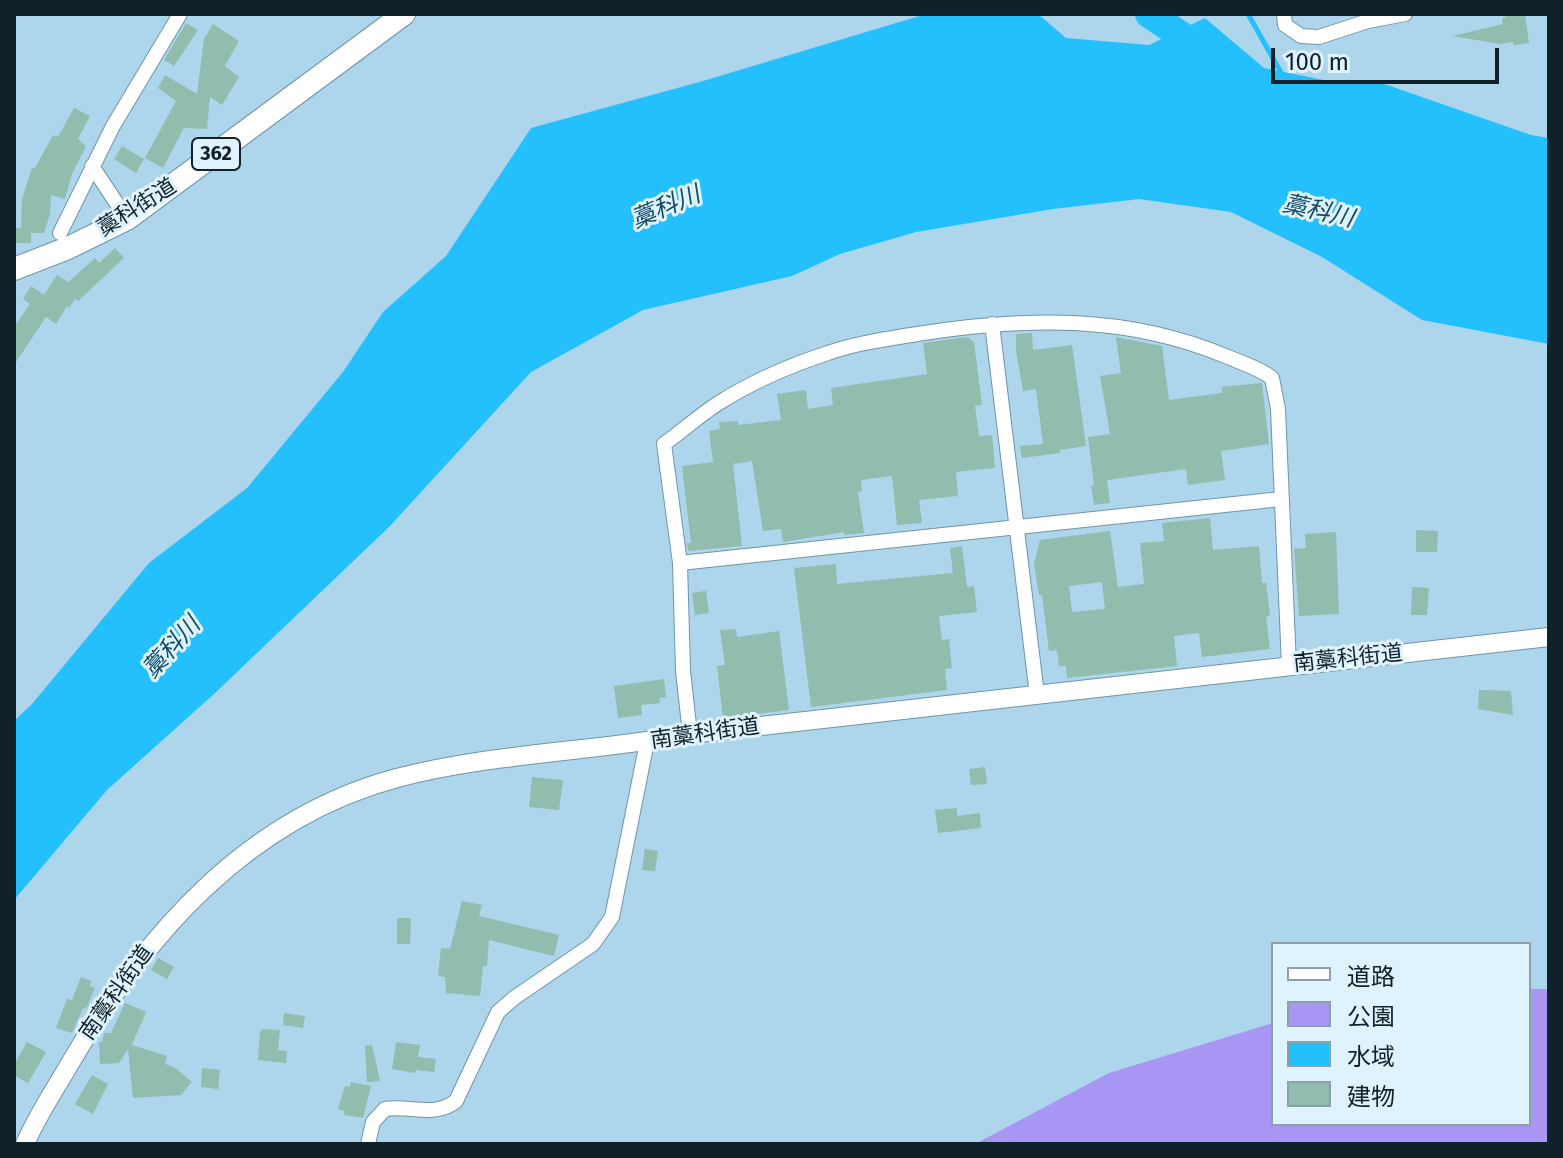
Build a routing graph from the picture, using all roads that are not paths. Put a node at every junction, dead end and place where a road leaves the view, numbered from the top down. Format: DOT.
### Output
graph roads {
  1 [pos="180,14"];
  2 [pos="404,14"];
  3 [pos="1284,14"];
  4 [pos="1405,14"];
  5 [pos="92,166"];
  6 [pos="127,219"];
  7 [pos="60,233"];
  8 [pos="14,269"];
  9 [pos="992,324"];
  10 [pos="1281,499"];
  11 [pos="1017,527"];
  12 [pos="680,563"];
  13 [pos="1549,637"];
  14 [pos="1289,666"];
  15 [pos="1037,695"];
  16 [pos="690,734"];
  17 [pos="647,742"];
  18 [pos="25,1144"];
  19 [pos="368,1144"];
  1 -- 5 [label="street"];
  2 -- 6 [label="highway, 藁科街道 / 362"];
  3 -- 4 [label="street"];
  5 -- 6 [label="street"];
  5 -- 7 [label="street"];
  6 -- 8 [label="highway, 藁科街道 / 362"];
  9 -- 10 [label="street"];
  9 -- 11 [label="street"];
  9 -- 12 [label="street"];
  10 -- 11 [label="street"];
  10 -- 14 [label="street"];
  11 -- 12 [label="street"];
  11 -- 15 [label="street"];
  12 -- 16 [label="street"];
  13 -- 14 [label="main road, 南藁科街道"];
  14 -- 15 [label="main road, 南藁科街道"];
  15 -- 16 [label="main road, 南藁科街道"];
  16 -- 17 [label="main road, 南藁科街道"];
  17 -- 18 [label="main road, 南藁科街道"];
  17 -- 19 [label="street"];
}
